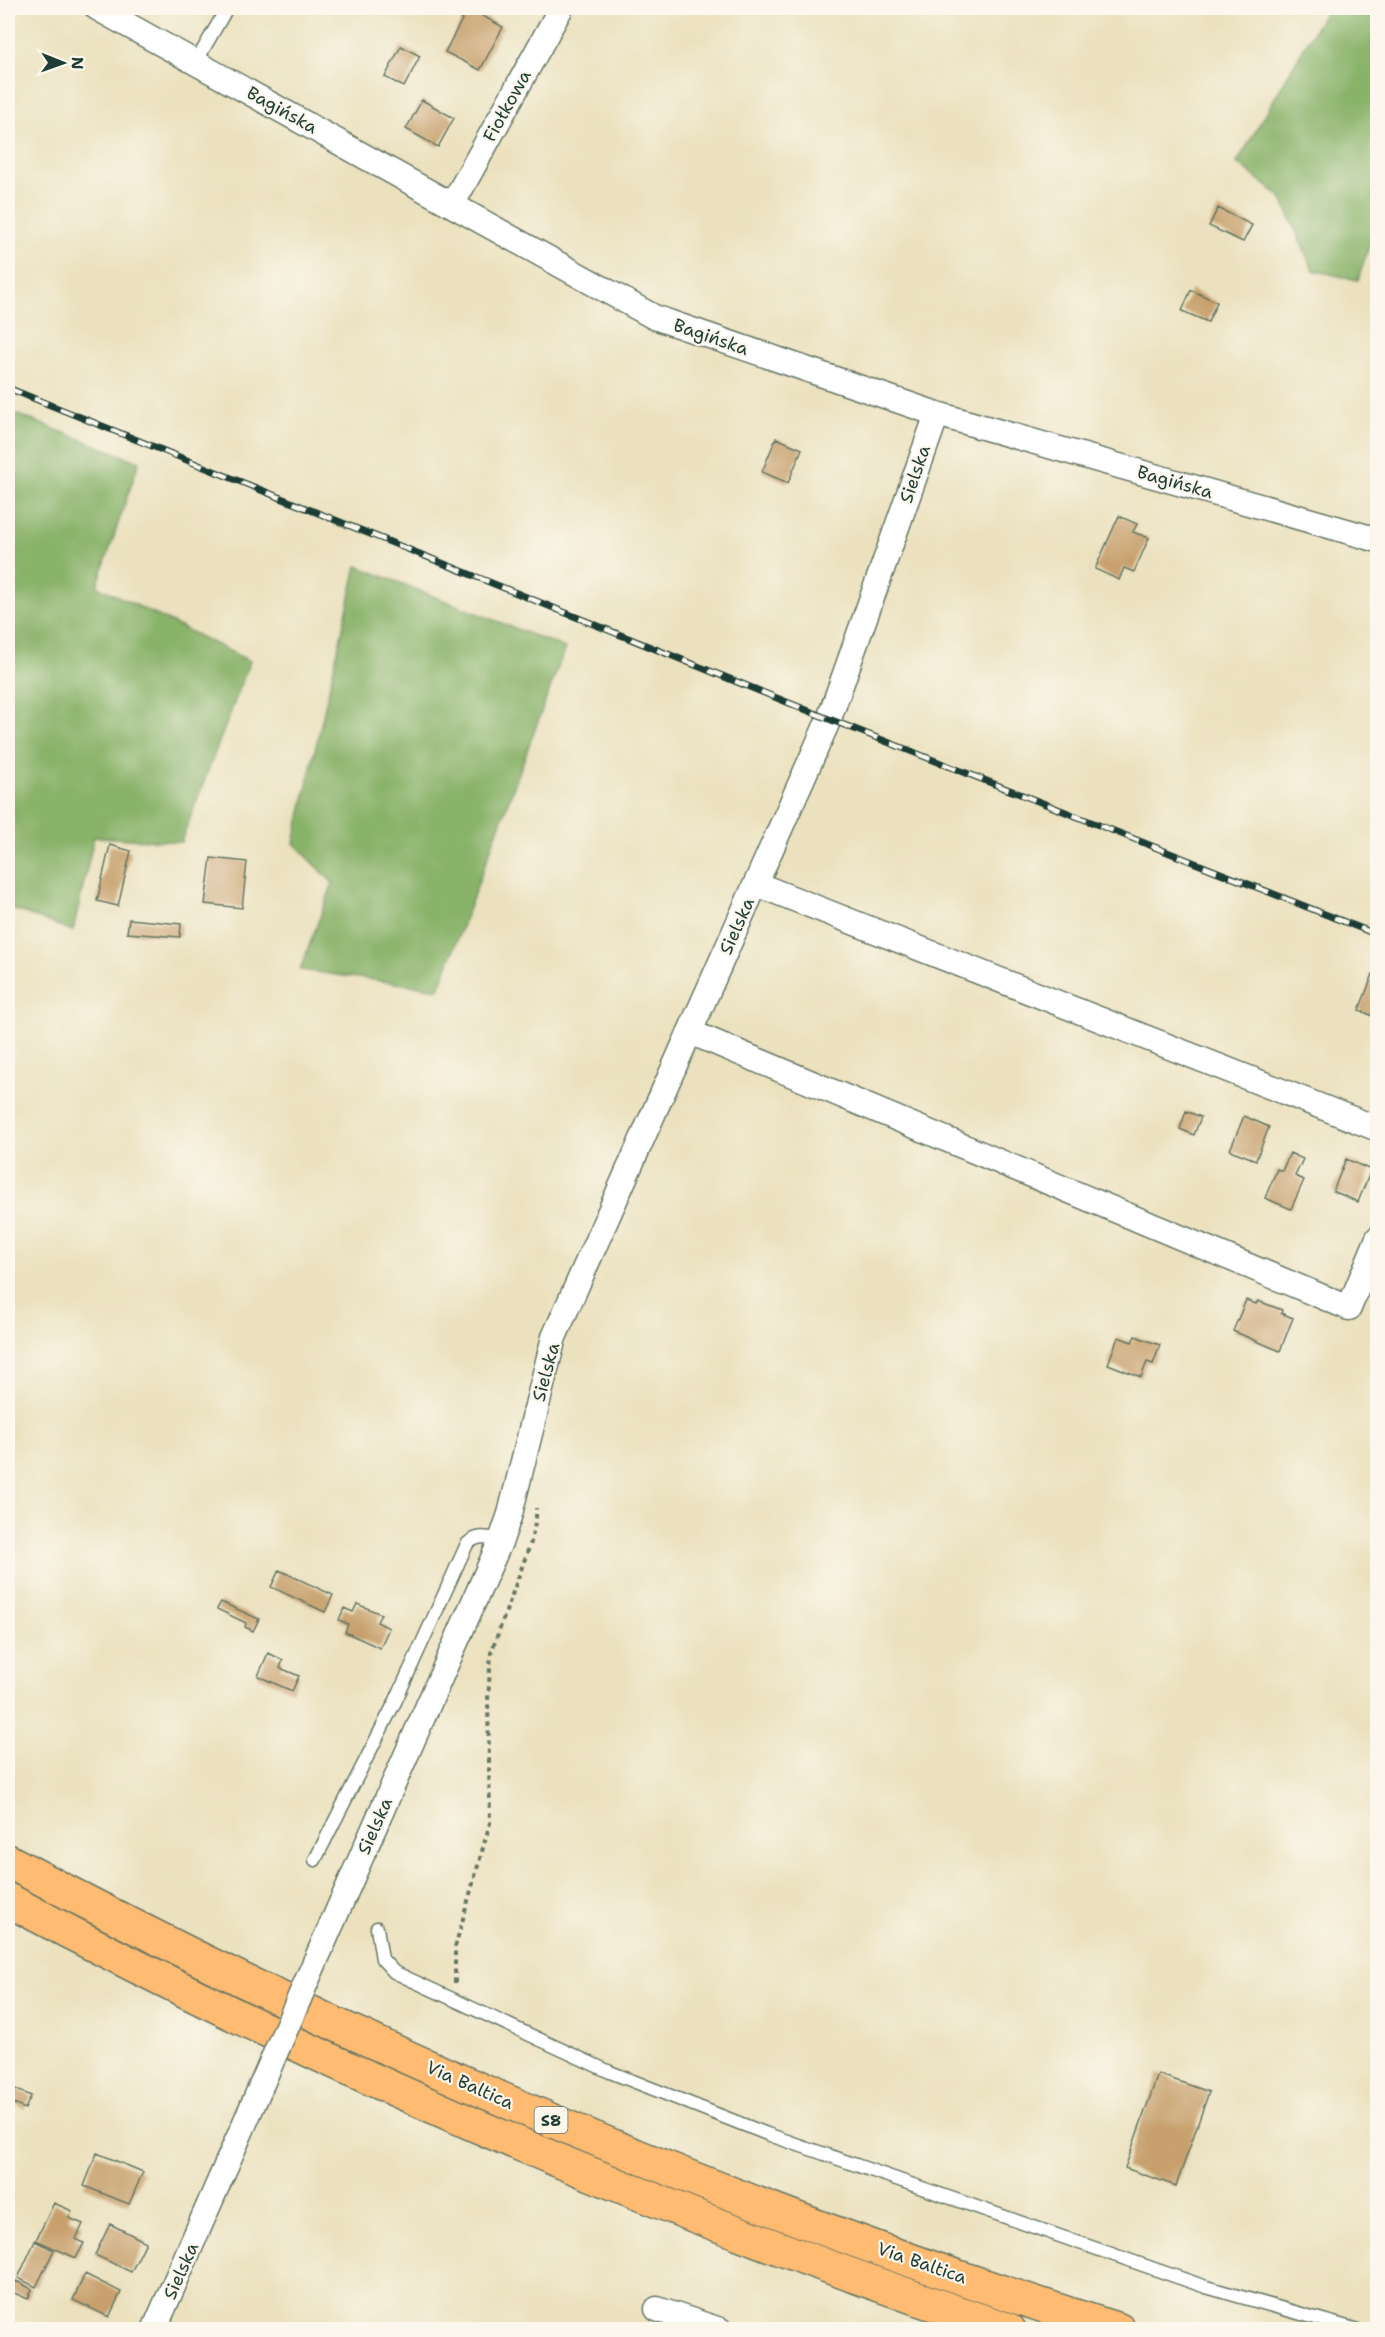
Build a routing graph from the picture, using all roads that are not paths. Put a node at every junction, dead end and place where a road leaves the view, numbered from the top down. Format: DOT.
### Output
graph roads {
  1 [pos="97,8"];
  2 [pos="227,8"];
  3 [pos="561,8"];
  4 [pos="196,62"];
  5 [pos="452,205"];
  6 [pos="937,414"];
  7 [pos="1377,540"];
  8 [pos="756,884"];
  9 [pos="690,1032"];
  10 [pos="1377,1129"];
  11 [pos="1377,1238"];
  12 [pos="501,1540"];
  13 [pos="315,1860"];
  14 [pos="8,1861"];
  15 [pos="8,1900"];
  16 [pos="377,1928"];
  17 [pos="657,2309"];
  18 [pos="154,2330"];
  19 [pos="720,2330"];
  20 [pos="1009,2330"];
  21 [pos="1119,2330"];
  22 [pos="1358,2330"];
  1 -- 4 [label="street, Bagińska"];
  2 -- 4 [label="lane"];
  3 -- 5 [label="street, Fiołkowa"];
  4 -- 5 [label="street, Bagińska"];
  5 -- 6 [label="street, Bagińska"];
  6 -- 7 [label="street, Bagińska"];
  6 -- 8 [label="street, Sielska"];
  8 -- 9 [label="street, Sielska"];
  8 -- 10 [label="street"];
  9 -- 11 [label="street"];
  9 -- 12 [label="street, Sielska"];
  12 -- 13 [label="lane"];
  12 -- 18 [label="street, Sielska, bridge"];
  14 -- 21 [label="highway, Via Baltica / S8"];
  15 -- 20 [label="highway, Via Baltica / S8"];
  16 -- 22 [label="lane"];
  17 -- 19 [label="street"];
}
